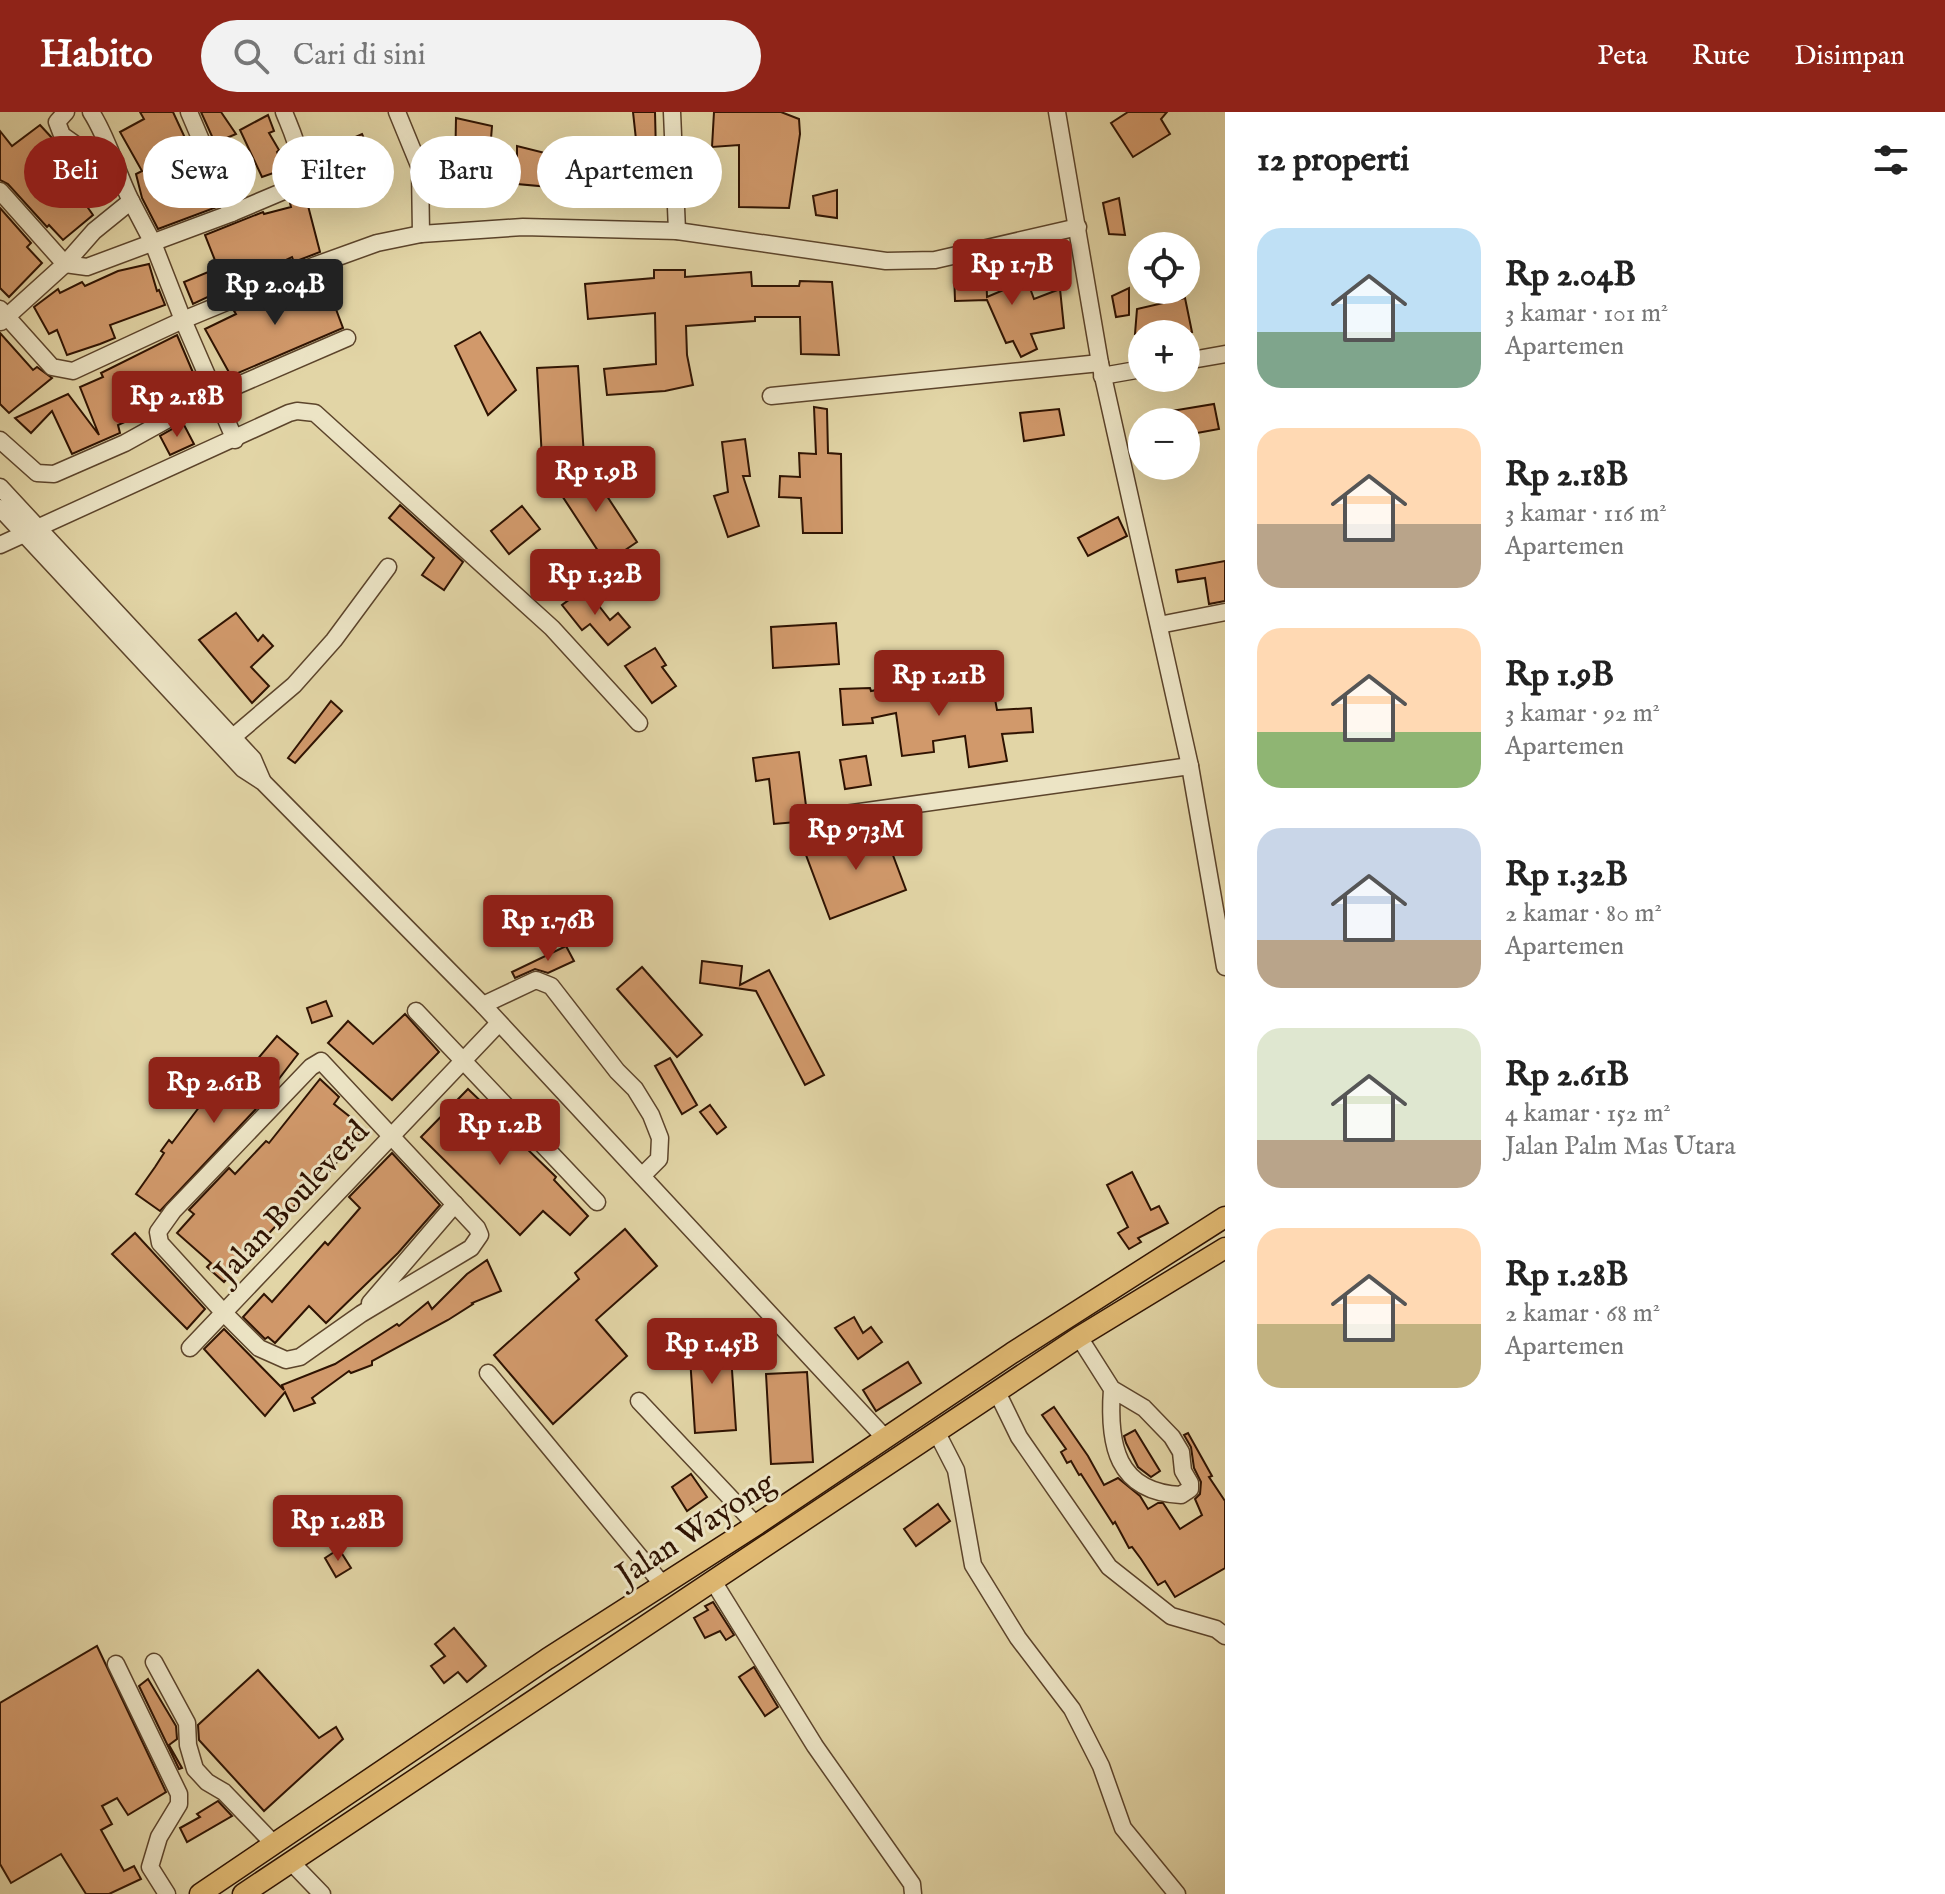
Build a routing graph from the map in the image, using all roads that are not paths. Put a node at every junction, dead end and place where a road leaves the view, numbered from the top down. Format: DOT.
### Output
graph roads {
  1 [pos="66,112"];
  2 [pos="91,112"];
  3 [pos="189,112"];
  4 [pos="284,112"];
  5 [pos="397,112"];
  6 [pos="672,112"];
  7 [pos="1057,112"];
  8 [pos="63,136"];
  9 [pos="105,136"];
  10 [pos="0,191"];
  11 [pos="127,193"];
  12 [pos="131,201"];
  13 [pos="232,213"];
  14 [pos="1078,227"];
  15 [pos="677,231"];
  16 [pos="421,234"];
  17 [pos="153,243"];
  18 [pos="65,264"];
  19 [pos="2,316"];
  20 [pos="183,320"];
  21 [pos="347,338"];
  22 [pos="1225,354"];
  23 [pos="1200,358"];
  24 [pos="1128,369"];
  25 [pos="1101,370"];
  26 [pos="216,395"];
  27 [pos="771,396"];
  28 [pos="0,440"];
  29 [pos="235,440"];
  30 [pos="0,487"];
  31 [pos="0,508"];
  32 [pos="31,531"];
  33 [pos="0,545"];
  34 [pos="388,567"];
  35 [pos="1225,612"];
  36 [pos="1159,625"];
  37 [pos="639,723"];
  38 [pos="233,737"];
  39 [pos="1190,766"];
  40 [pos="263,782"];
  41 [pos="831,816"];
  42 [pos="1225,967"];
  43 [pos="416,1011"];
  44 [pos="492,1015"];
  45 [pos="461,1058"];
  46 [pos="389,1132"];
  47 [pos="642,1176"];
  48 [pos="597,1202"];
  49 [pos="455,1204"];
  50 [pos="1225,1217"];
  51 [pos="1225,1248"];
  52 [pos="221,1310"];
  53 [pos="361,1314"];
  54 [pos="1079,1337"];
  55 [pos="190,1348"];
  56 [pos="488,1373"];
  57 [pos="1112,1389"];
  58 [pos="997,1392"];
  59 [pos="639,1401"];
  60 [pos="937,1433"];
  61 [pos="885,1438"];
  62 [pos="756,1525"];
  63 [pos="713,1581"];
  64 [pos="663,1585"];
  65 [pos="1225,1636"];
  66 [pos="154,1662"];
  67 [pos="116,1664"];
  68 [pos="273,1843"];
  69 [pos="292,1863"];
  70 [pos="167,1894"];
  71 [pos="200,1894"];
  72 [pos="243,1894"];
  73 [pos="322,1894"];
  74 [pos="913,1894"];
  75 [pos="1177,1894"];
  1 -- 8 [label="street"];
  2 -- 9 [label="street"];
  3 -- 13 [label="street"];
  4 -- 13 [label="street"];
  5 -- 16 [label="street"];
  6 -- 15 [label="street"];
  7 -- 14 [label="street"];
  10 -- 18 [label="street"];
  11 -- 12 [label="street"];
  12 -- 17 [label="street"];
  12 -- 18 [label="street"];
  13 -- 17 [label="street"];
  14 -- 15 [label="street"];
  14 -- 25 [label="street"];
  15 -- 16 [label="street"];
  16 -- 20 [label="street"];
  17 -- 18 [label="street"];
  17 -- 20 [label="street"];
  18 -- 19 [label="street"];
  19 -- 20 [label="street"];
  20 -- 26 [label="street"];
  21 -- 26 [label="street"];
  22 -- 23 [label="street"];
  24 -- 25 [label="street"];
  25 -- 27 [label="street"];
  25 -- 36 [label="street"];
  26 -- 28 [label="street"];
  26 -- 29 [label="street"];
  29 -- 32 [label="street"];
  29 -- 37 [label="street"];
  30 -- 32 [label="street"];
  31 -- 32 [label="street"];
  32 -- 33 [label="street"];
  32 -- 38 [label="street"];
  32 -- 40 [label="street"];
  34 -- 38 [label="street"];
  35 -- 36 [label="street"];
  36 -- 39 [label="street"];
  38 -- 40 [label="street"];
  39 -- 41 [label="street"];
  39 -- 42 [label="street"];
  40 -- 44 [label="street"];
  43 -- 45 [label="street"];
  44 -- 45 [label="street, Jalan Bouleverd"];
  44 -- 47 [label="street"];
  44 -- 47 [label="street"];
  45 -- 46 [label="street, Jalan Bouleverd"];
  45 -- 48 [label="street"];
  46 -- 49 [label="street"];
  46 -- 52 [label="street, Jalan Bouleverd"];
  46 -- 52 [label="street"];
  47 -- 61 [label="street"];
  49 -- 53 [label="street"];
  49 -- 53 [label="street"];
  50 -- 61 [label="main road, Jalan Wayong"];
  51 -- 54 [label="main road, Jalan Wayong"];
  52 -- 53 [label="street"];
  52 -- 55 [label="street, Jalan Bouleverd"];
  54 -- 57 [label="street"];
  54 -- 58 [label="main road, Jalan Wayong"];
  56 -- 64 [label="street"];
  57 -- 57 [label="street"];
  58 -- 60 [label="main road, Jalan Wayong"];
  58 -- 65 [label="street"];
  59 -- 62 [label="street"];
  60 -- 63 [label="main road, Jalan Wayong"];
  60 -- 75 [label="street"];
  61 -- 62 [label="main road, Jalan Wayong"];
  62 -- 64 [label="main road, Jalan Wayong"];
  63 -- 69 [label="main road, Jalan Wayong"];
  63 -- 74 [label="street"];
  64 -- 68 [label="main road, Jalan Wayong"];
  66 -- 68 [label="street"];
  67 -- 70 [label="street"];
  68 -- 71 [label="main road, Jalan Wayong"];
  69 -- 72 [label="main road, Jalan Wayong"];
  69 -- 73 [label="street"];
}
